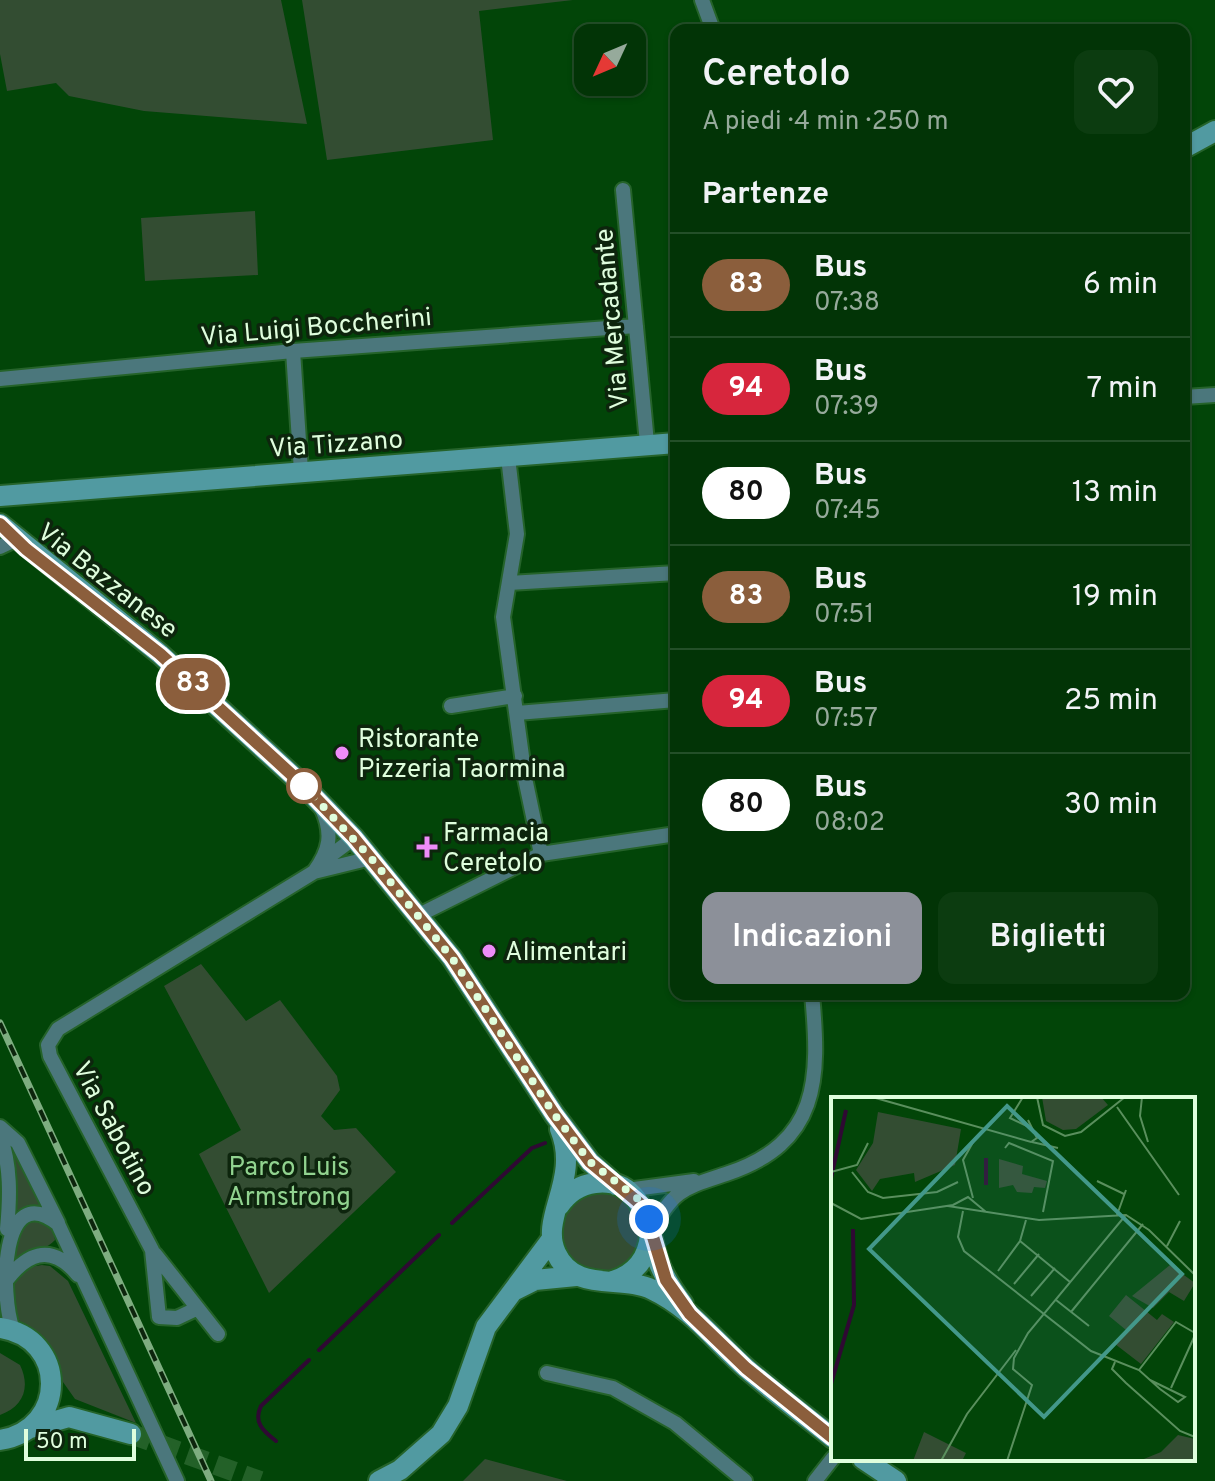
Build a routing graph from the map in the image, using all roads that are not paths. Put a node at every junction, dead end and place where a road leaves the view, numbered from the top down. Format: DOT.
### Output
graph roads {
  1 [pos="702,0"];
  2 [pos="711,24"];
  3 [pos="1215,131"];
  4 [pos="1190,145"];
  5 [pos="623,190"];
  6 [pos="636,326"];
  7 [pos="293,351"];
  8 [pos="0,379"];
  9 [pos="1215,395"];
  10 [pos="1190,397"];
  11 [pos="647,443"];
  12 [pos="670,443"];
  13 [pos="508,457"];
  14 [pos="301,471"];
  15 [pos="0,496"];
  16 [pos="0,524"];
  17 [pos="8,543"];
  18 [pos="670,573"];
  19 [pos="509,583"];
  20 [pos="515,696"];
  21 [pos="670,700"];
  22 [pos="451,706"];
  23 [pos="517,713"];
  24 [pos="318,801"];
  25 [pos="670,835"];
  26 [pos="354,838"];
  27 [pos="541,854"];
  28 [pos="371,858"];
  29 [pos="317,868"];
  30 [pos="419,915"];
  31 [pos="813,1000"];
  32 [pos="554,1114"];
  33 [pos="0,1127"];
  34 [pos="0,1135"];
  35 [pos="699,1180"];
  36 [pos="622,1188"];
  37 [pos="556,1210"];
  38 [pos="58,1224"];
  39 [pos="7,1230"];
  40 [pos="651,1231"];
  41 [pos="551,1240"];
  42 [pos="152,1250"];
  43 [pos="576,1276"];
  44 [pos="605,1282"];
  45 [pos="86,1284"];
  46 [pos="0,1288"];
  47 [pos="507,1295"];
  48 [pos="196,1309"];
  49 [pos="690,1314"];
  50 [pos="6,1329"];
  51 [pos="218,1334"];
  52 [pos="547,1373"];
  53 [pos="52,1380"];
  54 [pos="83,1419"];
  55 [pos="28,1430"];
  56 [pos="131,1434"];
  57 [pos="831,1436"];
  58 [pos="0,1440"];
  59 [pos="831,1461"];
  60 [pos="866,1461"];
  61 [pos="177,1481"];
  62 [pos="379,1481"];
  63 [pos="745,1481"];
  64 [pos="815,1481"];
  65 [pos="896,1481"];
  1 -- 2 [label="street"];
  3 -- 4 [label="main road"];
  5 -- 6 [label="street, Via Mercadante"];
  6 -- 7 [label="street, Via Luigi Boccherini"];
  6 -- 11 [label="street, Via Mercadante"];
  7 -- 8 [label="street, Via Luigi Boccherini"];
  7 -- 14 [label="street"];
  9 -- 10 [label="street"];
  11 -- 12 [label="main road, Via Tizzano"];
  11 -- 13 [label="main road, Via Tizzano"];
  13 -- 14 [label="main road, Via Tizzano"];
  13 -- 19 [label="street"];
  14 -- 15 [label="main road, Via Tizzano"];
  16 -- 17 [label="main road, Via Bazzanese"];
  17 -- 24 [label="main road, Via Bazzanese"];
  18 -- 19 [label="street"];
  19 -- 20 [label="street"];
  20 -- 22 [label="street"];
  20 -- 23 [label="street"];
  21 -- 23 [label="street"];
  23 -- 27 [label="street"];
  24 -- 26 [label="main road, Via Bazzanese"];
  24 -- 29 [label="street"];
  25 -- 27 [label="street"];
  26 -- 28 [label="main road, Via Bazzanese"];
  26 -- 29 [label="street"];
  27 -- 30 [label="street"];
  28 -- 29 [label="street"];
  28 -- 30 [label="main road, Via Bazzanese"];
  29 -- 42 [label="street, Via Sabotino"];
  30 -- 32 [label="main road, Via Bazzanese"];
  31 -- 35 [label="street"];
  32 -- 36 [label="main road, Via Bazzanese"];
  32 -- 37 [label="main road, Via Bazzanese"];
  33 -- 38 [label="street"];
  34 -- 39 [label="street"];
  35 -- 36 [label="street"];
  35 -- 40 [label="street"];
  36 -- 37 [label="main road"];
  36 -- 40 [label="main road, Via Bazzanese"];
  37 -- 41 [label="main road, Via Bazzanese"];
  38 -- 39 [label="street"];
  38 -- 45 [label="street"];
  39 -- 46 [label="street"];
  40 -- 44 [label="main road"];
  40 -- 49 [label="main road, Via Bazzanese"];
  41 -- 43 [label="main road"];
  41 -- 47 [label="main road"];
  42 -- 48 [label="street"];
  42 -- 48 [label="street, Via Sabotino"];
  43 -- 44 [label="main road, Via Bazzanese"];
  43 -- 47 [label="main road, Via Bazzanese"];
  44 -- 49 [label="main road, Via Bazzanese"];
  45 -- 46 [label="street"];
  45 -- 61 [label="street"];
  46 -- 50 [label="street"];
  47 -- 62 [label="main road"];
  48 -- 51 [label="street"];
  49 -- 57 [label="main road, Via Bazzanese"];
  50 -- 53 [label="main road"];
  52 -- 63 [label="street"];
  53 -- 54 [label="main road"];
  53 -- 55 [label="main road"];
  54 -- 55 [label="main road"];
  54 -- 56 [label="main road"];
  55 -- 58 [label="main road"];
  59 -- 64 [label="street"];
  60 -- 65 [label="main road"];
}
